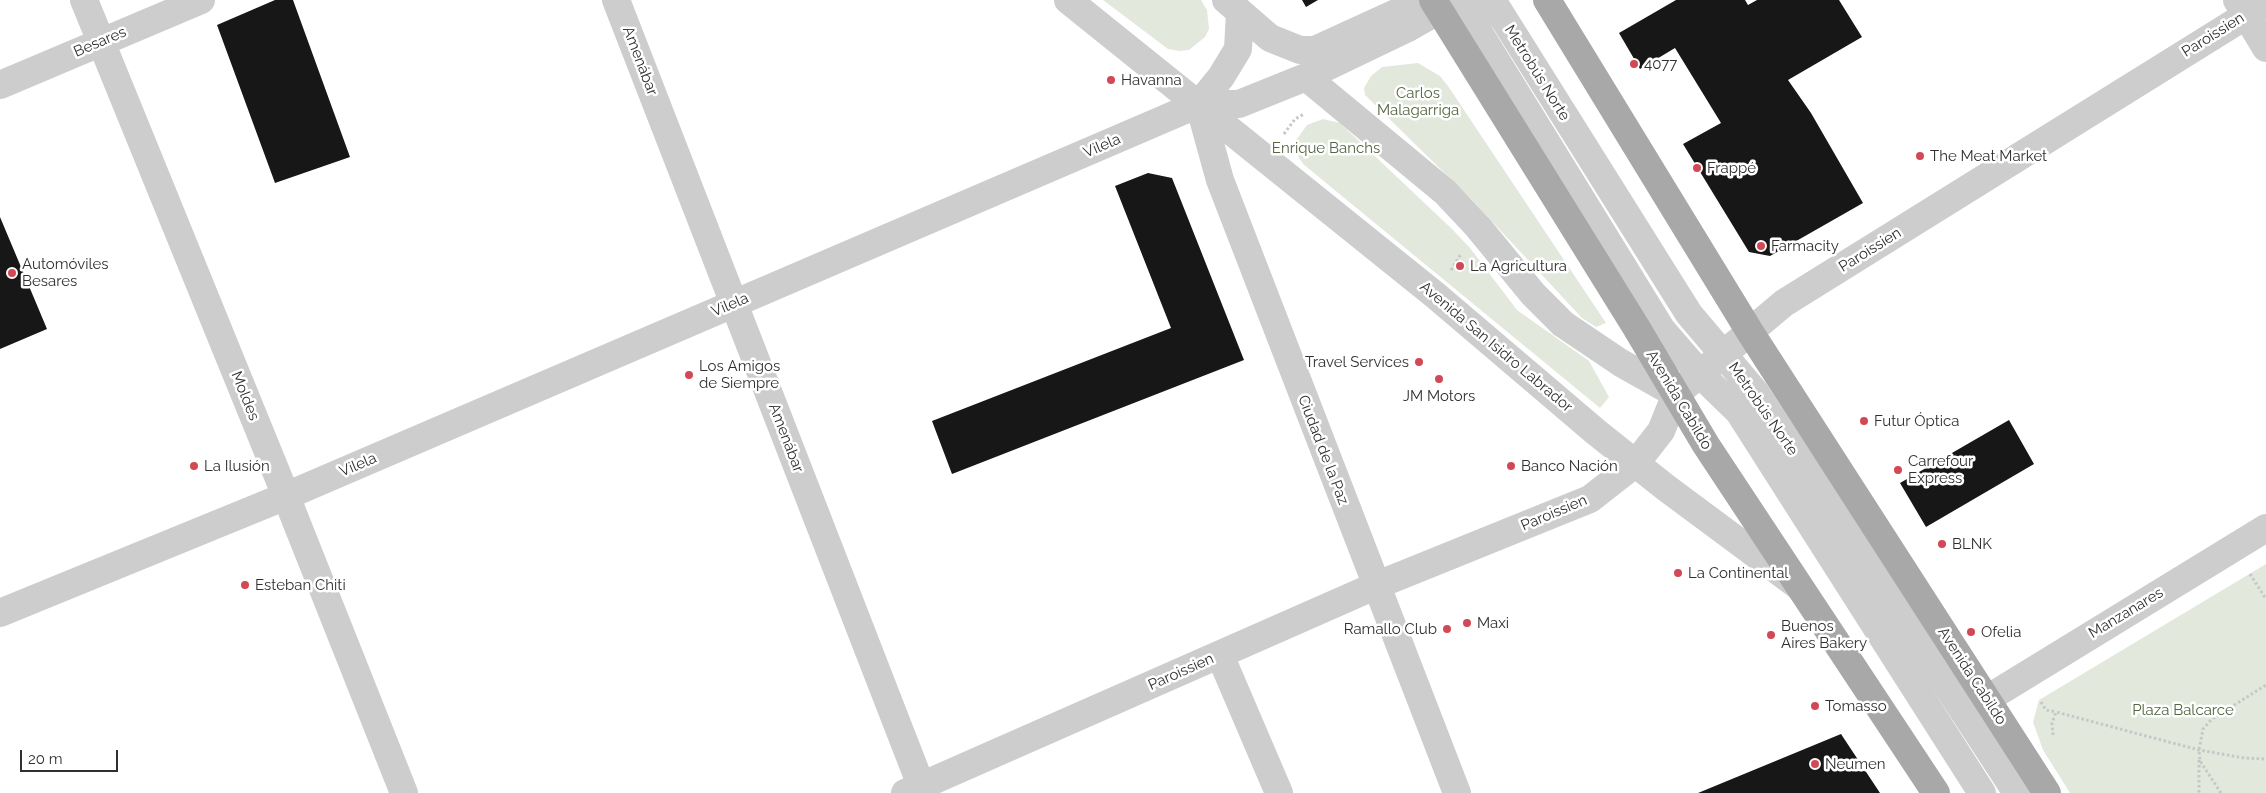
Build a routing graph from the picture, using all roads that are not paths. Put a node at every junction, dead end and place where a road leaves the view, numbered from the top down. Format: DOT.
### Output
graph roads {
  1 [pos="84,0"];
  2 [pos="201,0"];
  3 [pos="616,0"];
  4 [pos="1068,0"];
  5 [pos="1492,0"];
  6 [pos="1547,0"];
  7 [pos="1443,2"];
  8 [pos="1233,6"];
  9 [pos="2249,6"];
  10 [pos="101,42"];
  11 [pos="2266,48"];
  12 [pos="1306,78"];
  13 [pos="0,85"];
  14 [pos="1199,104"];
  15 [pos="734,304"];
  16 [pos="1750,332"];
  17 [pos="1724,354"];
  18 [pos="1701,375"];
  19 [pos="1676,394"];
  20 [pos="1636,463"];
  21 [pos="286,496"];
  22 [pos="2266,528"];
  23 [pos="1797,584"];
  24 [pos="1375,586"];
  25 [pos="0,613"];
  26 [pos="1220,655"];
  27 [pos="1987,699"];
  28 [pos="917,791"];
  29 [pos="404,793"];
  30 [pos="1279,793"];
  31 [pos="1456,793"];
  32 [pos="1936,793"];
  33 [pos="1982,793"];
  34 [pos="2018,793"];
  35 [pos="2047,793"];
  1 -- 10 [label="street, Moldes"];
  2 -- 10 [label="street, Besares"];
  3 -- 15 [label="street, Amenábar"];
  4 -- 14 [label="street, Avenida San Isidro Labrador"];
  5 -- 17 [label="street, Metrobús Norte"];
  6 -- 16 [label="main road, Avenida Cabildo"];
  7 -- 8 [label="street"];
  7 -- 12 [label="street, Vilela"];
  7 -- 18 [label="street, Metrobús Norte"];
  7 -- 19 [label="main road, Avenida Cabildo"];
  8 -- 14 [label="street"];
  9 -- 11 [label="street"];
  9 -- 16 [label="street, Paroissien"];
  10 -- 13 [label="street, Besares"];
  10 -- 21 [label="street, Moldes"];
  12 -- 14 [label="street, Vilela"];
  12 -- 19 [label="street"];
  14 -- 15 [label="street, Vilela"];
  14 -- 20 [label="street, Avenida San Isidro Labrador"];
  14 -- 24 [label="street, Ciudad de la Paz"];
  15 -- 21 [label="street, Vilela"];
  15 -- 28 [label="street, Amenábar"];
  16 -- 17 [label="street, Paroissien"];
  16 -- 27 [label="main road, Avenida Cabildo"];
  17 -- 18 [label="street, Paroissien"];
  17 -- 34 [label="street, Metrobús Norte"];
  18 -- 19 [label="street, Paroissien"];
  18 -- 33 [label="street, Metrobús Norte"];
  19 -- 20 [label="street, Paroissien"];
  19 -- 23 [label="main road, Avenida Cabildo"];
  20 -- 23 [label="street, Avenida San Isidro Labrador"];
  20 -- 24 [label="street, Paroissien"];
  21 -- 25 [label="street, Vilela"];
  21 -- 29 [label="street, Moldes"];
  22 -- 27 [label="street, Manzanares"];
  23 -- 32 [label="main road, Avenida Cabildo"];
  24 -- 26 [label="street, Paroissien"];
  24 -- 31 [label="street, Ciudad de la Paz"];
  26 -- 28 [label="street, Paroissien"];
  26 -- 30 [label="street"];
  27 -- 35 [label="main road, Avenida Cabildo"];
}
